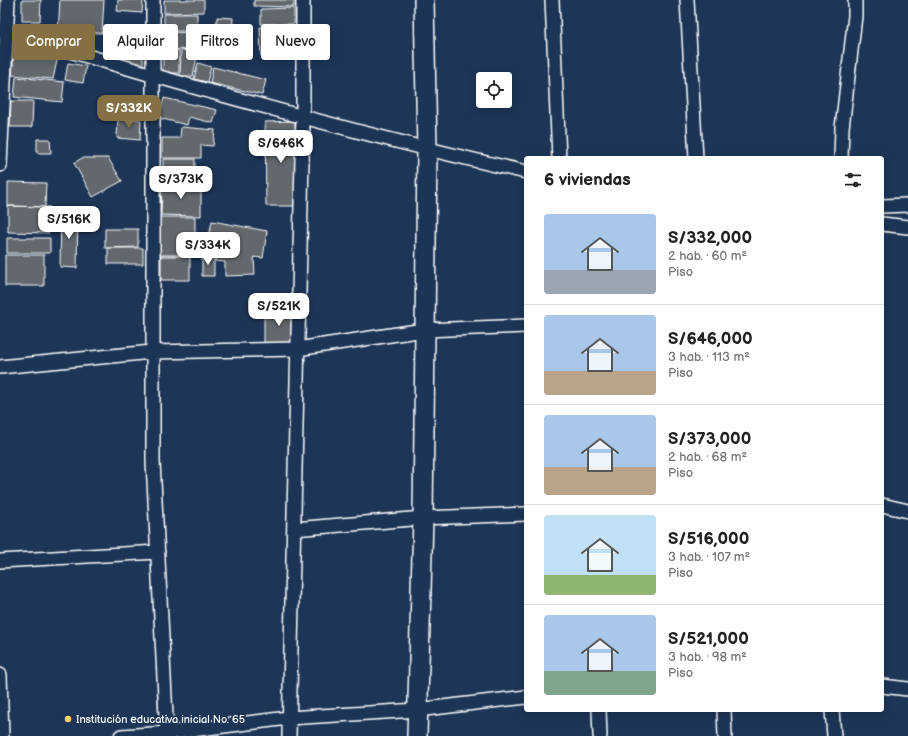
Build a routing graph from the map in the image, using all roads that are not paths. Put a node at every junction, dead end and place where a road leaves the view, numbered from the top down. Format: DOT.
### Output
graph roads {
  1 [pos="8,0"];
  2 [pos="153,0"];
  3 [pos="303,0"];
  4 [pos="424,0"];
  5 [pos="552,0"];
  6 [pos="687,0"];
  7 [pos="855,0"];
  8 [pos="3,32"];
  9 [pos="154,76"];
  10 [pos="303,116"];
  11 [pos="427,150"];
  12 [pos="559,156"];
  13 [pos="696,156"];
  14 [pos="841,156"];
  15 [pos="0,165"];
  16 [pos="524,172"];
  17 [pos="908,204"];
  18 [pos="884,206"];
  19 [pos="884,224"];
  20 [pos="908,227"];
  21 [pos="524,326"];
  22 [pos="424,330"];
  23 [pos="297,349"];
  24 [pos="152,352"];
  25 [pos="0,366"];
  26 [pos="884,505"];
  27 [pos="908,510"];
  28 [pos="524,514"];
  29 [pos="423,518"];
  30 [pos="294,528"];
  31 [pos="158,552"];
  32 [pos="0,561"];
  33 [pos="0,675"];
  34 [pos="884,686"];
  35 [pos="908,689"];
  36 [pos="524,697"];
  37 [pos="417,710"];
  38 [pos="599,712"];
  39 [pos="724,712"];
  40 [pos="832,712"];
  41 [pos="288,718"];
  42 [pos="167,734"];
  43 [pos="2,736"];
  44 [pos="121,736"];
  45 [pos="289,736"];
  46 [pos="417,736"];
  47 [pos="600,736"];
  48 [pos="725,736"];
  49 [pos="834,736"];
  1 -- 8 [label="street"];
  2 -- 9 [label="street"];
  3 -- 10 [label="street"];
  4 -- 11 [label="street"];
  5 -- 12 [label="street"];
  6 -- 13 [label="street"];
  7 -- 14 [label="street"];
  8 -- 9 [label="street"];
  8 -- 15 [label="street"];
  9 -- 10 [label="street"];
  9 -- 24 [label="street"];
  10 -- 11 [label="street"];
  10 -- 23 [label="street"];
  11 -- 16 [label="street"];
  11 -- 22 [label="street"];
  17 -- 18 [label="street"];
  19 -- 20 [label="street"];
  21 -- 22 [label="street"];
  22 -- 23 [label="street"];
  22 -- 29 [label="street"];
  23 -- 24 [label="street"];
  23 -- 30 [label="street"];
  24 -- 25 [label="street"];
  24 -- 31 [label="street"];
  26 -- 27 [label="street"];
  28 -- 29 [label="street"];
  29 -- 30 [label="street"];
  29 -- 37 [label="street"];
  30 -- 41 [label="street"];
  31 -- 32 [label="street"];
  31 -- 42 [label="street"];
  33 -- 43 [label="street"];
  34 -- 35 [label="street"];
  36 -- 37 [label="street"];
  37 -- 41 [label="street"];
  37 -- 46 [label="street"];
  38 -- 47 [label="street"];
  39 -- 48 [label="street"];
  40 -- 49 [label="street"];
  41 -- 42 [label="street"];
  41 -- 45 [label="street"];
  42 -- 44 [label="street"];
}
